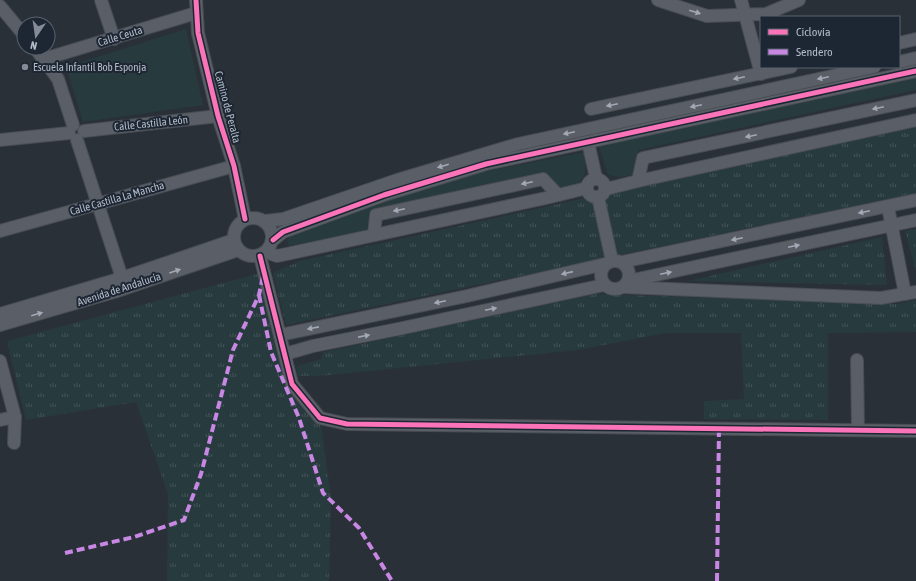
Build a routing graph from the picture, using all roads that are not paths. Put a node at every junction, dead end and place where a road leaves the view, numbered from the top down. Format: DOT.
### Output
graph roads {
  1 [pos="101,0"];
  2 [pos="196,0"];
  3 [pos="658,0"];
  4 [pos="741,0"];
  5 [pos="799,0"];
  6 [pos="0,6"];
  7 [pos="196,13"];
  8 [pos="746,15"];
  9 [pos="16,25"];
  10 [pos="114,38"];
  11 [pos="916,39"];
  12 [pos="900,42"];
  13 [pos="42,56"];
  14 [pos="916,58"];
  15 [pos="44,59"];
  16 [pos="900,62"];
  17 [pos="760,67"];
  18 [pos="760,68"];
  19 [pos="787,68"];
  20 [pos="869,68"];
  21 [pos="916,71"];
  22 [pos="762,74"];
  23 [pos="916,100"];
  24 [pos="591,109"];
  25 [pos="218,116"];
  26 [pos="916,120"];
  27 [pos="76,132"];
  28 [pos="0,140"];
  29 [pos="588,142"];
  30 [pos="234,166"];
  31 [pos="596,178"];
  32 [pos="638,181"];
  33 [pos="587,188"];
  34 [pos="602,193"];
  35 [pos="558,195"];
  36 [pos="916,200"];
  37 [pos="98,204"];
  38 [pos="888,206"];
  39 [pos="245,219"];
  40 [pos="916,220"];
  41 [pos="265,221"];
  42 [pos="891,225"];
  43 [pos="0,231"];
  44 [pos="374,235"];
  45 [pos="273,240"];
  46 [pos="236,245"];
  47 [pos="263,254"];
  48 [pos="613,262"];
  49 [pos="122,278"];
  50 [pos="604,284"];
  51 [pos="626,284"];
  52 [pos="911,293"];
  53 [pos="0,314"];
  54 [pos="0,325"];
  55 [pos="280,335"];
  56 [pos="285,354"];
  57 [pos="857,360"];
  58 [pos="0,364"];
  59 [pos="15,417"];
  60 [pos="0,420"];
  61 [pos="858,429"];
  62 [pos="916,430"];
  63 [pos="14,443"];
  1 -- 10 [label="street"];
  2 -- 7 [label="street, Camino de Peralta"];
  3 -- 8 [label="street, one-way"];
  4 -- 8 [label="street"];
  5 -- 8 [label="street"];
  6 -- 9 [label="street"];
  7 -- 10 [label="street, Calle Ceuta"];
  7 -- 25 [label="street, Camino de Peralta"];
  8 -- 17 [label="street"];
  10 -- 15 [label="street, Calle Ceuta"];
  11 -- 12 [label="street"];
  13 -- 15 [label="street"];
  14 -- 16 [label="street"];
  15 -- 27 [label="street"];
  18 -- 22 [label="street"];
  19 -- 22 [label="street"];
  20 -- 41 [label="street, one-way"];
  21 -- 29 [label="street"];
  22 -- 24 [label="street, one-way"];
  23 -- 32 [label="street, one-way"];
  25 -- 27 [label="street, Calle Castilla León"];
  25 -- 30 [label="street, Camino de Peralta"];
  26 -- 32 [label="street"];
  27 -- 28 [label="street, Calle Castilla León"];
  27 -- 37 [label="street"];
  29 -- 31 [label="street"];
  29 -- 45 [label="street"];
  30 -- 37 [label="street, Calle Castilla La Mancha"];
  30 -- 39 [label="street, Camino de Peralta"];
  31 -- 33 [label="street"];
  31 -- 34 [label="street"];
  32 -- 34 [label="street"];
  33 -- 34 [label="street"];
  33 -- 35 [label="street"];
  34 -- 48 [label="street"];
  35 -- 44 [label="street"];
  35 -- 44 [label="street, one-way"];
  36 -- 38 [label="street"];
  37 -- 43 [label="street, Calle Castilla La Mancha"];
  37 -- 49 [label="street"];
  38 -- 42 [label="street"];
  38 -- 48 [label="street, one-way"];
  39 -- 41 [label="street"];
  39 -- 46 [label="street"];
  40 -- 42 [label="street"];
  41 -- 45 [label="street"];
  51 -- 42 [label="street, one-way"];
  42 -- 52 [label="street"];
  44 -- 47 [label="street"];
  45 -- 47 [label="street"];
  46 -- 47 [label="street"];
  46 -- 49 [label="street, Avenida de Andalucía"];
  54 -- 46 [label="street, Avenida de Andalucía, one-way"];
  47 -- 55 [label="street"];
  48 -- 50 [label="street"];
  48 -- 51 [label="street"];
  48 -- 55 [label="street, one-way"];
  49 -- 53 [label="street, Avenida de Andalucía"];
  50 -- 51 [label="street"];
  56 -- 50 [label="street, one-way"];
  51 -- 52 [label="street"];
  55 -- 56 [label="street"];
  56 -- 61 [label="street"];
  57 -- 61 [label="street"];
  58 -- 59 [label="street"];
  59 -- 60 [label="street"];
  59 -- 63 [label="street"];
  61 -- 62 [label="street"];
}
